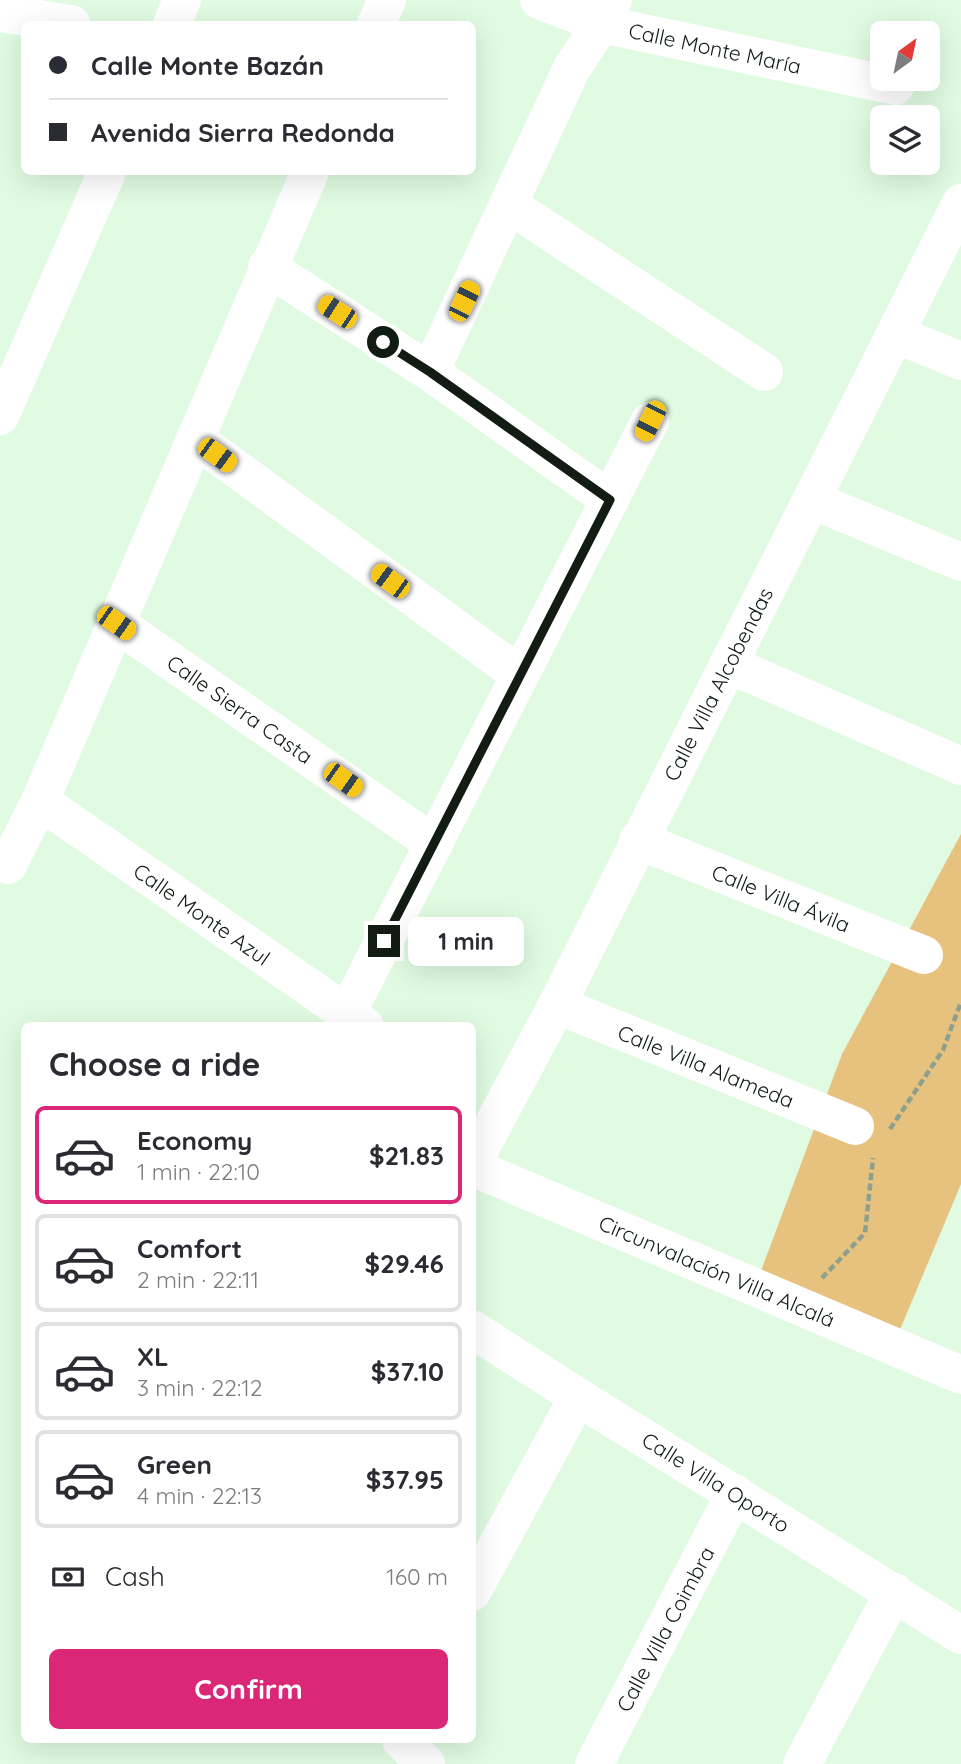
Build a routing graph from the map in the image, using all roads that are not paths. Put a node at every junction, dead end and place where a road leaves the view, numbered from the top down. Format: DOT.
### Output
graph roads {
  1 [pos="182,0"];
  2 [pos="387,0"];
  3 [pos="558,3"];
  4 [pos="607,12"];
  5 [pos="0,13"];
  6 [pos="52,21"];
  7 [pos="173,21"];
  8 [pos="377,21"];
  9 [pos="572,68"];
  10 [pos="870,80"];
  11 [pos="106,175"];
  12 [pos="309,175"];
  13 [pos="961,203"];
  14 [pos="509,205"];
  15 [pos="267,267"];
  16 [pos="895,334"];
  17 [pos="961,361"];
  18 [pos="430,372"];
  19 [pos="764,372"];
  20 [pos="0,416"];
  21 [pos="650,421"];
  22 [pos="195,439"];
  23 [pos="610,500"];
  24 [pos="813,500"];
  25 [pos="961,562"];
  26 [pos="116,623"];
  27 [pos="728,664"];
  28 [pos="520,675"];
  29 [pos="961,766"];
  30 [pos="40,801"];
  31 [pos="638,840"];
  32 [pos="434,844"];
  33 [pos="8,865"];
  34 [pos="924,955"];
  35 [pos="557,1005"];
  36 [pos="356,1019"];
  37 [pos="872,1138"];
  38 [pos="476,1157"];
  39 [pos="476,1167"];
  40 [pos="476,1332"];
  41 [pos="961,1375"];
  42 [pos="578,1398"];
  43 [pos="735,1493"];
  44 [pos="476,1585"];
  45 [pos="894,1592"];
  46 [pos="961,1634"];
  47 [pos="404,1743"];
  48 [pos="426,1764"];
  49 [pos="594,1764"];
  50 [pos="802,1764"];
  1 -- 7 [label="street"];
  2 -- 8 [label="street"];
  3 -- 4 [label="street, Calle Monte María"];
  3 -- 9 [label="street"];
  4 -- 9 [label="street"];
  4 -- 10 [label="street, Calle Monte María"];
  5 -- 6 [label="street"];
  9 -- 14 [label="street"];
  11 -- 20 [label="street"];
  12 -- 15 [label="street"];
  13 -- 16 [label="street, Calle Villa Alcobendas"];
  14 -- 18 [label="street"];
  14 -- 19 [label="street"];
  15 -- 18 [label="street"];
  15 -- 22 [label="street"];
  16 -- 17 [label="street"];
  16 -- 24 [label="street, Calle Villa Alcobendas"];
  18 -- 23 [label="street"];
  21 -- 23 [label="street"];
  22 -- 26 [label="street"];
  22 -- 28 [label="street"];
  23 -- 28 [label="street"];
  24 -- 25 [label="street"];
  24 -- 27 [label="street, Calle Villa Alcobendas"];
  26 -- 30 [label="street"];
  26 -- 32 [label="street, Calle Sierra Casta"];
  27 -- 29 [label="street"];
  27 -- 31 [label="street, Calle Villa Alcobendas"];
  28 -- 32 [label="street"];
  30 -- 33 [label="street"];
  30 -- 36 [label="street, Calle Monte Azul"];
  31 -- 34 [label="street, Calle Villa Ávila"];
  31 -- 35 [label="street, Calle Villa Alcobendas"];
  32 -- 36 [label="street"];
  35 -- 37 [label="street, Calle Villa Alameda"];
  35 -- 38 [label="street, Calle Villa Alcobendas"];
  39 -- 41 [label="street, Circunvalación Villa Alcalá"];
  40 -- 42 [label="street, Calle Villa Oporto"];
  42 -- 43 [label="street, Calle Villa Oporto"];
  42 -- 44 [label="street"];
  43 -- 45 [label="street, Calle Villa Oporto"];
  43 -- 49 [label="street, Calle Villa Coimbra"];
  45 -- 46 [label="street, Calle Villa Oporto"];
  45 -- 50 [label="street"];
  47 -- 48 [label="street"];
}
